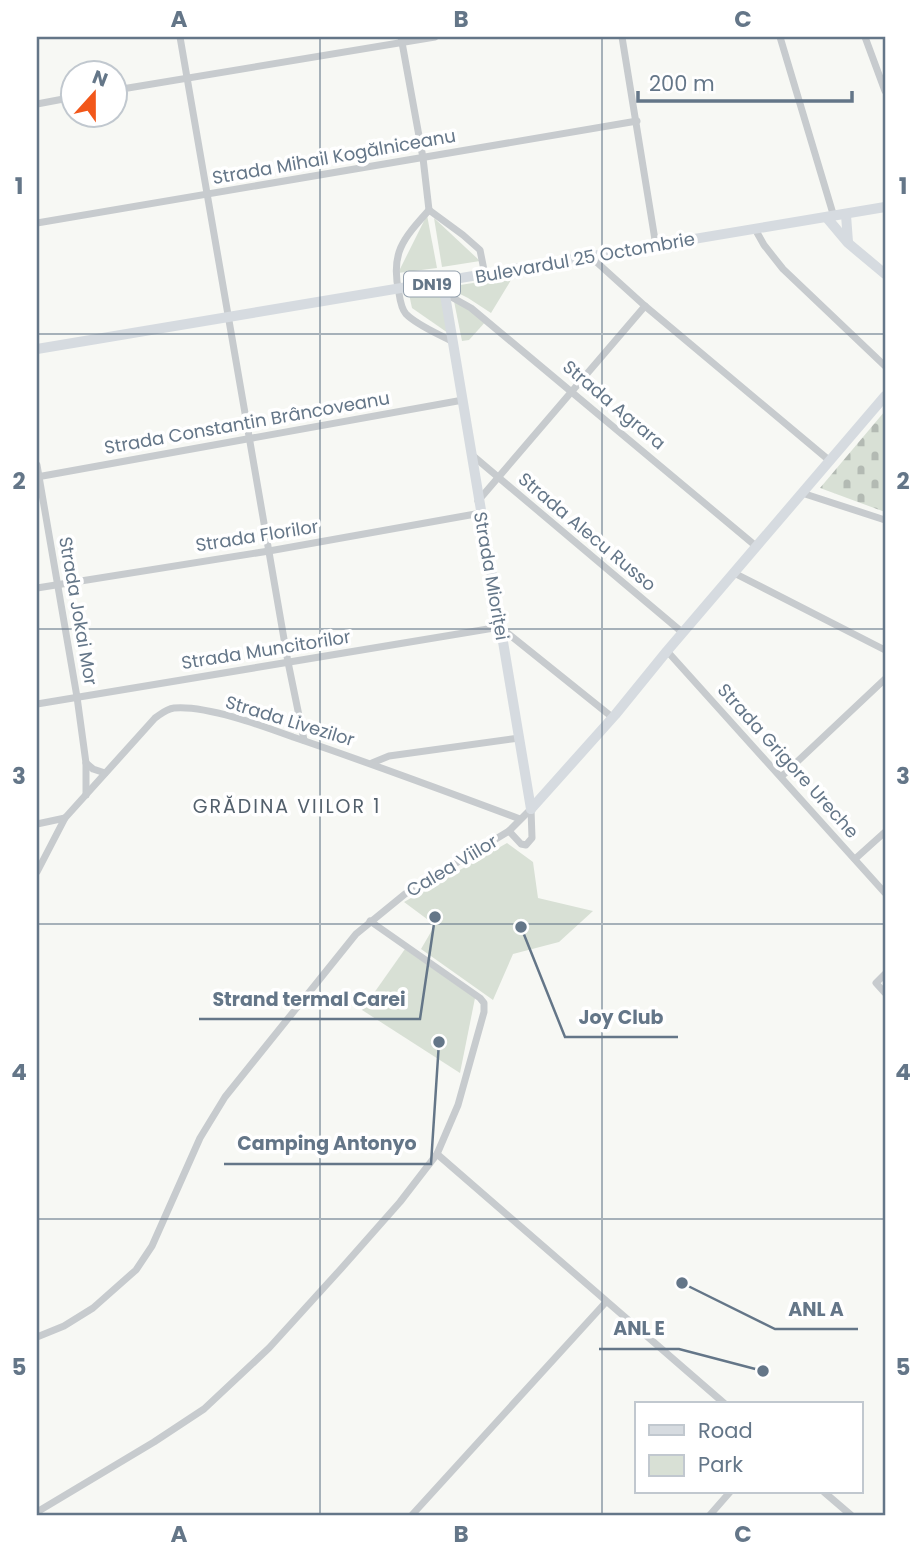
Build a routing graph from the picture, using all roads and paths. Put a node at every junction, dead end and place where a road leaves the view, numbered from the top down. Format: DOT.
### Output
graph roads {
  1 [pos="180,37"];
  2 [pos="435,37"];
  3 [pos="622,37"];
  4 [pos="780,37"];
  5 [pos="865,37"];
  6 [pos="402,39"];
  7 [pos="187,77"];
  8 [pos="130,87"];
  9 [pos="885,90"];
  10 [pos="60,100"];
  11 [pos="37,104"];
  12 [pos="637,121"];
  13 [pos="423,158"];
  14 [pos="208,195"];
  15 [pos="885,207"];
  16 [pos="429,210"];
  17 [pos="836,216"];
  18 [pos="37,223"];
  19 [pos="755,229"];
  20 [pos="848,243"];
  21 [pos="656,246"];
  22 [pos="592,258"];
  23 [pos="885,274"];
  24 [pos="485,276"];
  25 [pos="444,288"];
  26 [pos="398,290"];
  27 [pos="645,306"];
  28 [pos="230,317"];
  29 [pos="453,342"];
  30 [pos="37,349"];
  31 [pos="885,366"];
  32 [pos="574,392"];
  33 [pos="885,396"];
  34 [pos="463,400"];
  35 [pos="249,438"];
  36 [pos="472,454"];
  37 [pos="830,461"];
  38 [pos="37,465"];
  39 [pos="38,477"];
  40 [pos="499,478"];
  41 [pos="802,493"];
  42 [pos="478,501"];
  43 [pos="481,513"];
  44 [pos="885,520"];
  45 [pos="757,547"];
  46 [pos="269,551"];
  47 [pos="734,573"];
  48 [pos="57,584"];
  49 [pos="37,588"];
  50 [pos="500,627"];
  51 [pos="683,633"];
  52 [pos="885,650"];
  53 [pos="667,651"];
  54 [pos="288,662"];
  55 [pos="885,679"];
  56 [pos="77,697"];
  57 [pos="37,704"];
  58 [pos="612,717"];
  59 [pos="519,738"];
  60 [pos="304,740"];
  61 [pos="86,763"];
  62 [pos="371,763"];
  63 [pos="105,774"];
  64 [pos="782,776"];
  65 [pos="86,796"];
  66 [pos="531,809"];
  67 [pos="65,818"];
  68 [pos="520,819"];
  69 [pos="37,824"];
  70 [pos="509,831"];
  71 [pos="885,832"];
  72 [pos="855,859"];
  73 [pos="37,872"];
  74 [pos="885,893"];
  75 [pos="370,921"];
  76 [pos="885,974"];
  77 [pos="885,993"];
  78 [pos="437,1154"];
  79 [pos="606,1302"];
  80 [pos="37,1337"];
  81 [pos="723,1402"];
  82 [pos="728,1494"];
  83 [pos="826,1494"];
  84 [pos="37,1512"];
  85 [pos="411,1516"];
  86 [pos="709,1516"];
  87 [pos="852,1516"];
  1 -- 7 [label="street"];
  2 -- 6 [label="street"];
  3 -- 12 [label="street"];
  4 -- 17 [label="street"];
  5 -- 9 [label="street"];
  6 -- 7 [label="street"];
  6 -- 13 [label="street"];
  7 -- 8 [label="street"];
  7 -- 14 [label="street"];
  10 -- 11 [label="street"];
  12 -- 13 [label="street, Strada Mihail Kogălniceanu"];
  12 -- 21 [label="street"];
  13 -- 14 [label="street, Strada Mihail Kogălniceanu"];
  13 -- 16 [label="street"];
  14 -- 18 [label="street, Strada Mihail Kogălniceanu"];
  14 -- 28 [label="street"];
  15 -- 17 [label="main road, Bulevardul 25 Octombrie / DN19"];
  16 -- 24 [label="street"];
  16 -- 26 [label="street"];
  17 -- 19 [label="main road, Bulevardul 25 Octombrie / DN19"];
  17 -- 20 [label="street"];
  17 -- 20 [label="street"];
  19 -- 21 [label="main road, Bulevardul 25 Octombrie / DN19"];
  19 -- 31 [label="street"];
  20 -- 23 [label="street"];
  21 -- 22 [label="main road, Bulevardul 25 Octombrie / DN19"];
  22 -- 24 [label="main road, Bulevardul 25 Octombrie / DN19"];
  22 -- 27 [label="street"];
  24 -- 25 [label="main road, Bulevardul 25 Octombrie / DN19"];
  25 -- 26 [label="main road, Bulevardul 25 Octombrie / DN19"];
  25 -- 29 [label="street, Strada Mioriței"];
  25 -- 32 [label="street, Strada Agrara"];
  26 -- 28 [label="main road, Bulevardul 25 Octombrie / DN19"];
  26 -- 29 [label="street"];
  27 -- 32 [label="street"];
  27 -- 37 [label="street"];
  28 -- 30 [label="main road, Bulevardul 25 Octombrie / DN19"];
  28 -- 35 [label="street"];
  29 -- 34 [label="street, Strada Mioriței"];
  32 -- 40 [label="street"];
  32 -- 45 [label="street, Strada Agrara"];
  33 -- 37 [label="street, Calea Viilor"];
  34 -- 35 [label="street, Strada Constantin Brâncoveanu"];
  34 -- 36 [label="street, Strada Mioriței"];
  35 -- 39 [label="street, Strada Constantin Brâncoveanu"];
  35 -- 46 [label="street"];
  36 -- 40 [label="street, Strada Alecu Russo"];
  36 -- 42 [label="street, Strada Mioriței"];
  37 -- 41 [label="street, Calea Viilor"];
  38 -- 39 [label="street, Strada Jokai Mor"];
  39 -- 48 [label="street, Strada Jokai Mor"];
  40 -- 42 [label="street"];
  40 -- 51 [label="street, Strada Alecu Russo"];
  41 -- 44 [label="street"];
  41 -- 45 [label="street, Calea Viilor"];
  42 -- 43 [label="street, Strada Mioriței"];
  43 -- 46 [label="street, Strada Florilor"];
  43 -- 50 [label="street, Strada Mioriței"];
  45 -- 47 [label="street, Calea Viilor"];
  46 -- 48 [label="street, Strada Florilor"];
  46 -- 54 [label="street"];
  47 -- 51 [label="street, Calea Viilor"];
  47 -- 52 [label="street"];
  48 -- 49 [label="street, Strada Florilor"];
  48 -- 56 [label="street, Strada Jokai Mor"];
  50 -- 54 [label="street, Strada Muncitorilor"];
  50 -- 58 [label="street"];
  50 -- 59 [label="street, Strada Mioriței"];
  51 -- 53 [label="street, Calea Viilor"];
  53 -- 58 [label="street, Calea Viilor"];
  53 -- 64 [label="street, Strada Grigore Ureche"];
  54 -- 56 [label="street, Strada Muncitorilor"];
  54 -- 60 [label="street"];
  55 -- 64 [label="street"];
  56 -- 57 [label="street, Strada Muncitorilor"];
  56 -- 61 [label="street, Strada Jokai Mor"];
  58 -- 66 [label="street, Calea Viilor"];
  59 -- 62 [label="street, Strada Livezilor"];
  59 -- 66 [label="street, Strada Mioriței"];
  60 -- 62 [label="street, Strada Livezilor"];
  60 -- 63 [label="street, Strada Livezilor"];
  61 -- 63 [label="street"];
  61 -- 65 [label="street, Strada Jokai Mor"];
  62 -- 68 [label="street, Strada Livezilor"];
  63 -- 65 [label="street, Strada Livezilor"];
  64 -- 72 [label="street, Strada Grigore Ureche"];
  65 -- 67 [label="street, Strada Livezilor"];
  66 -- 68 [label="street, Calea Viilor"];
  66 -- 70 [label="street"];
  67 -- 69 [label="street"];
  67 -- 73 [label="street, Strada Livezilor"];
  68 -- 70 [label="street, Calea Viilor"];
  70 -- 75 [label="street, Calea Viilor"];
  71 -- 72 [label="street"];
  72 -- 74 [label="street, Strada Grigore Ureche"];
  75 -- 78 [label="street"];
  75 -- 80 [label="street, Calea Viilor"];
  76 -- 77 [label="street"];
  78 -- 79 [label="street"];
  78 -- 84 [label="street"];
  79 -- 81 [label="street"];
  79 -- 85 [label="street"];
  82 -- 86 [label="street"];
  83 -- 87 [label="street"];
}
